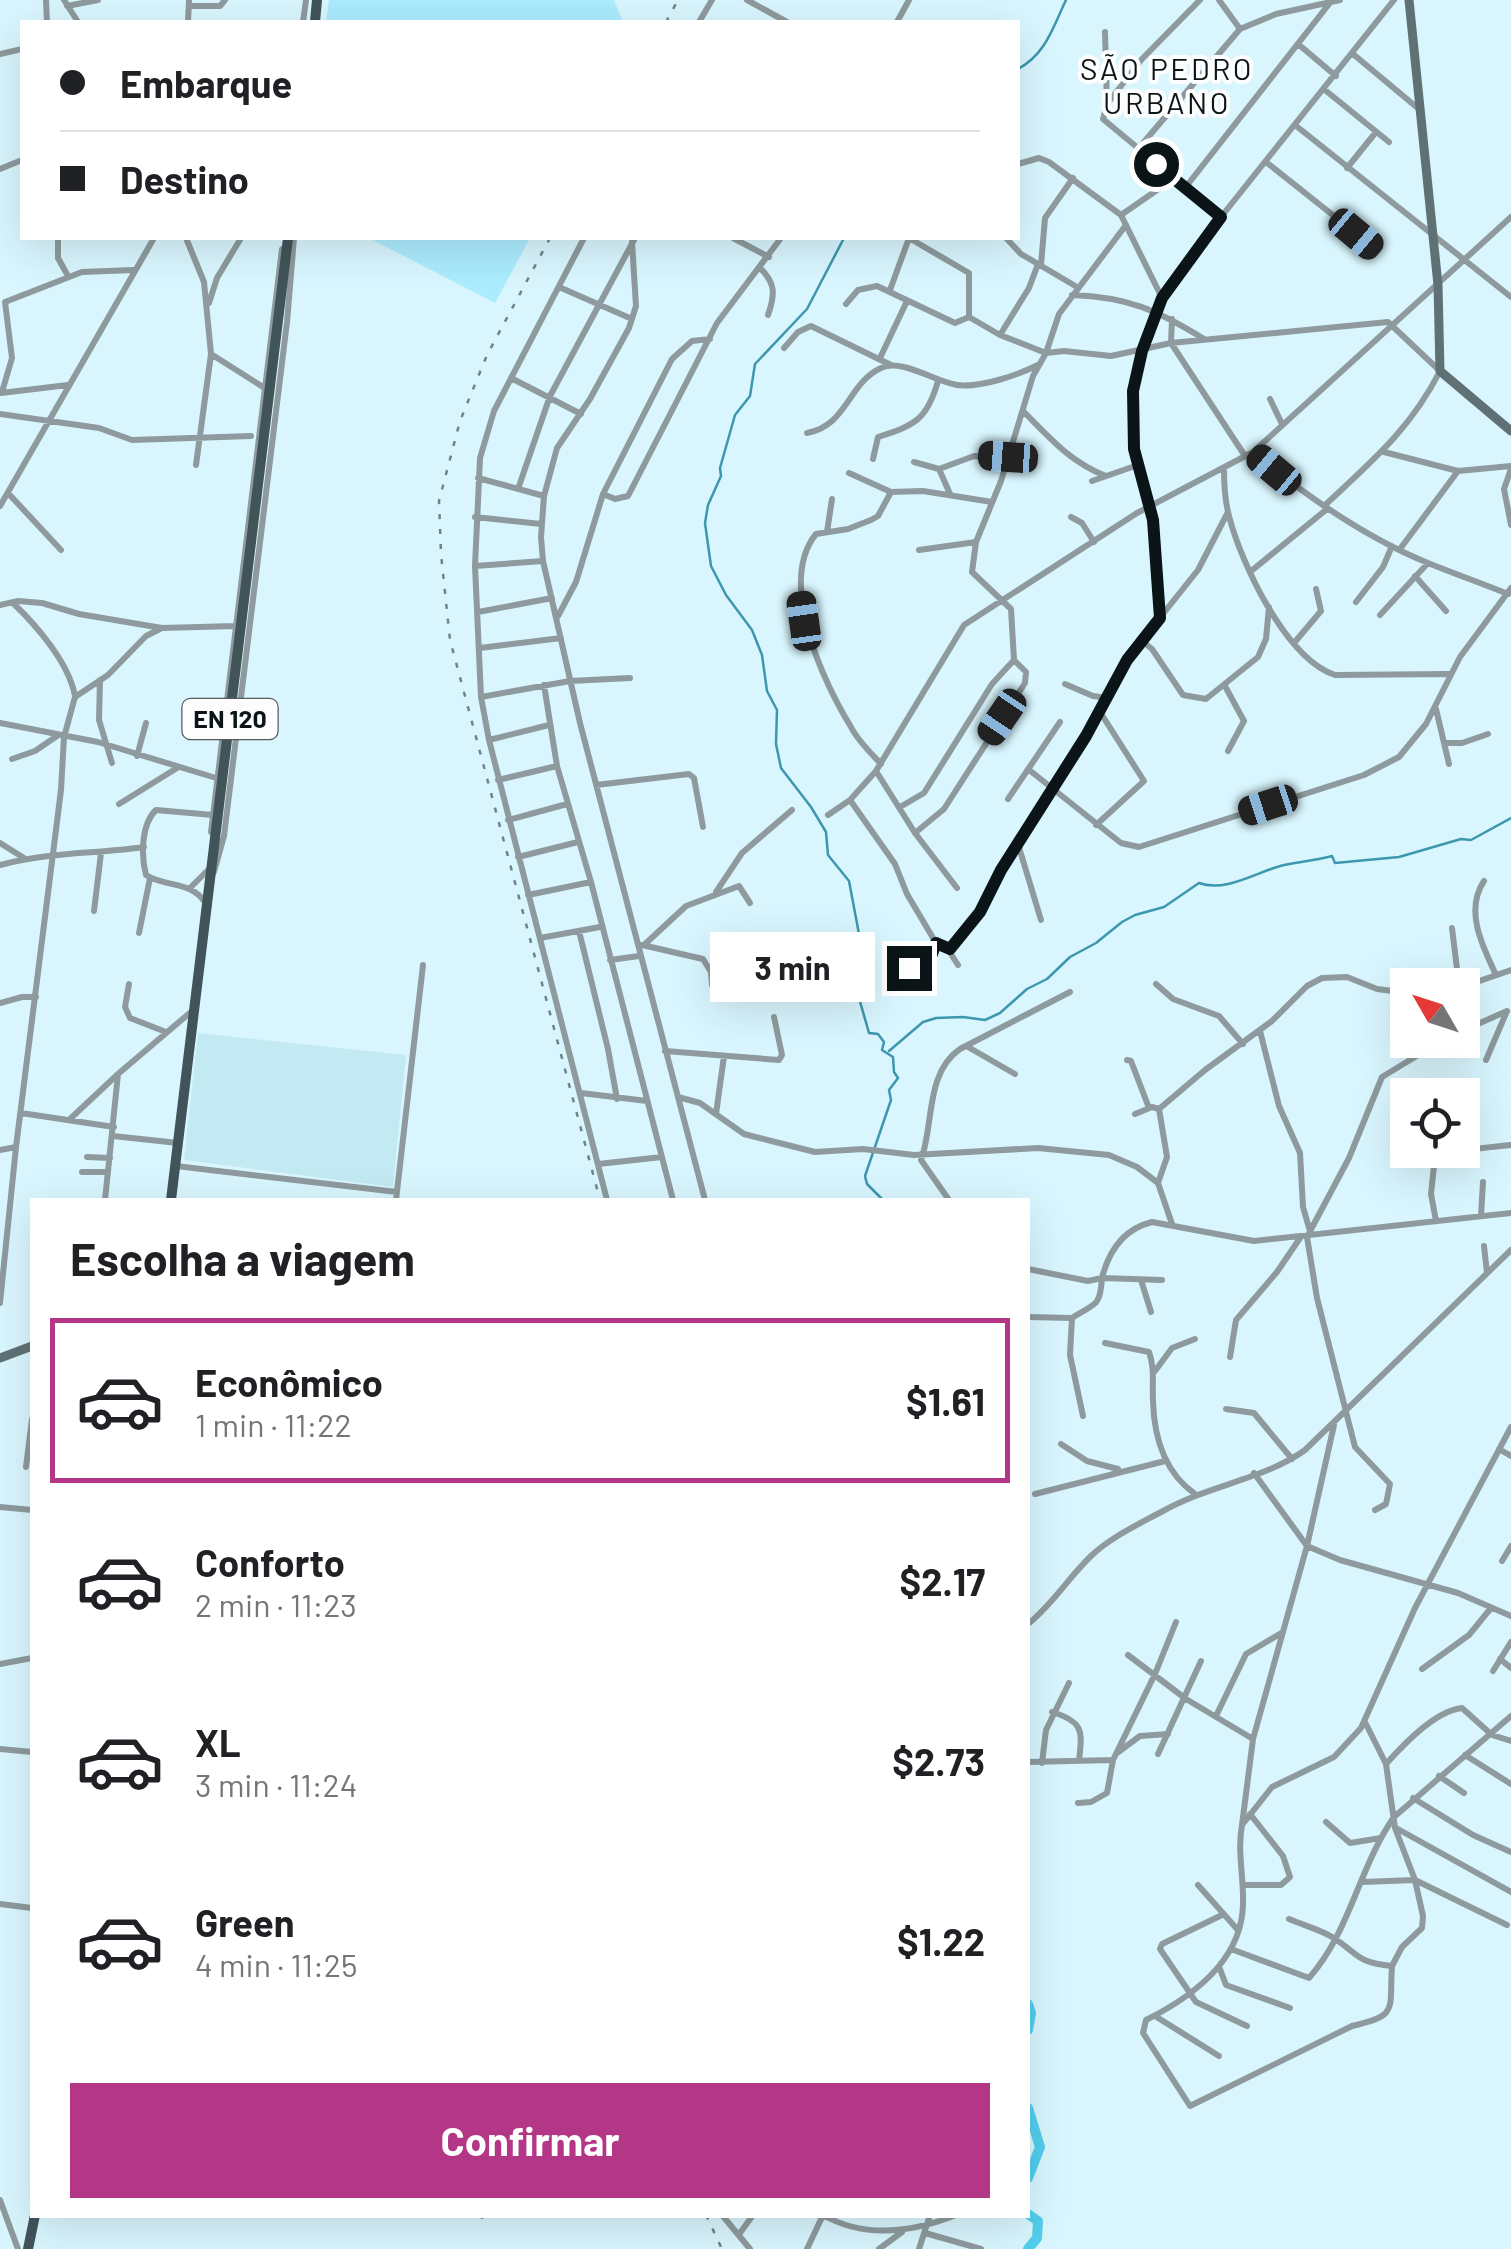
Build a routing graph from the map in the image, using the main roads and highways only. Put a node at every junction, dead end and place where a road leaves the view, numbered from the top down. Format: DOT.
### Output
graph roads {
  1 [pos="289,240"];
  2 [pos="171,1198"];
  3 [pos="34,2218"];
  4 [pos="28,2249"];
  1 -- 2 [label="main road, EN 120"];
  3 -- 4 [label="main road"];
}
